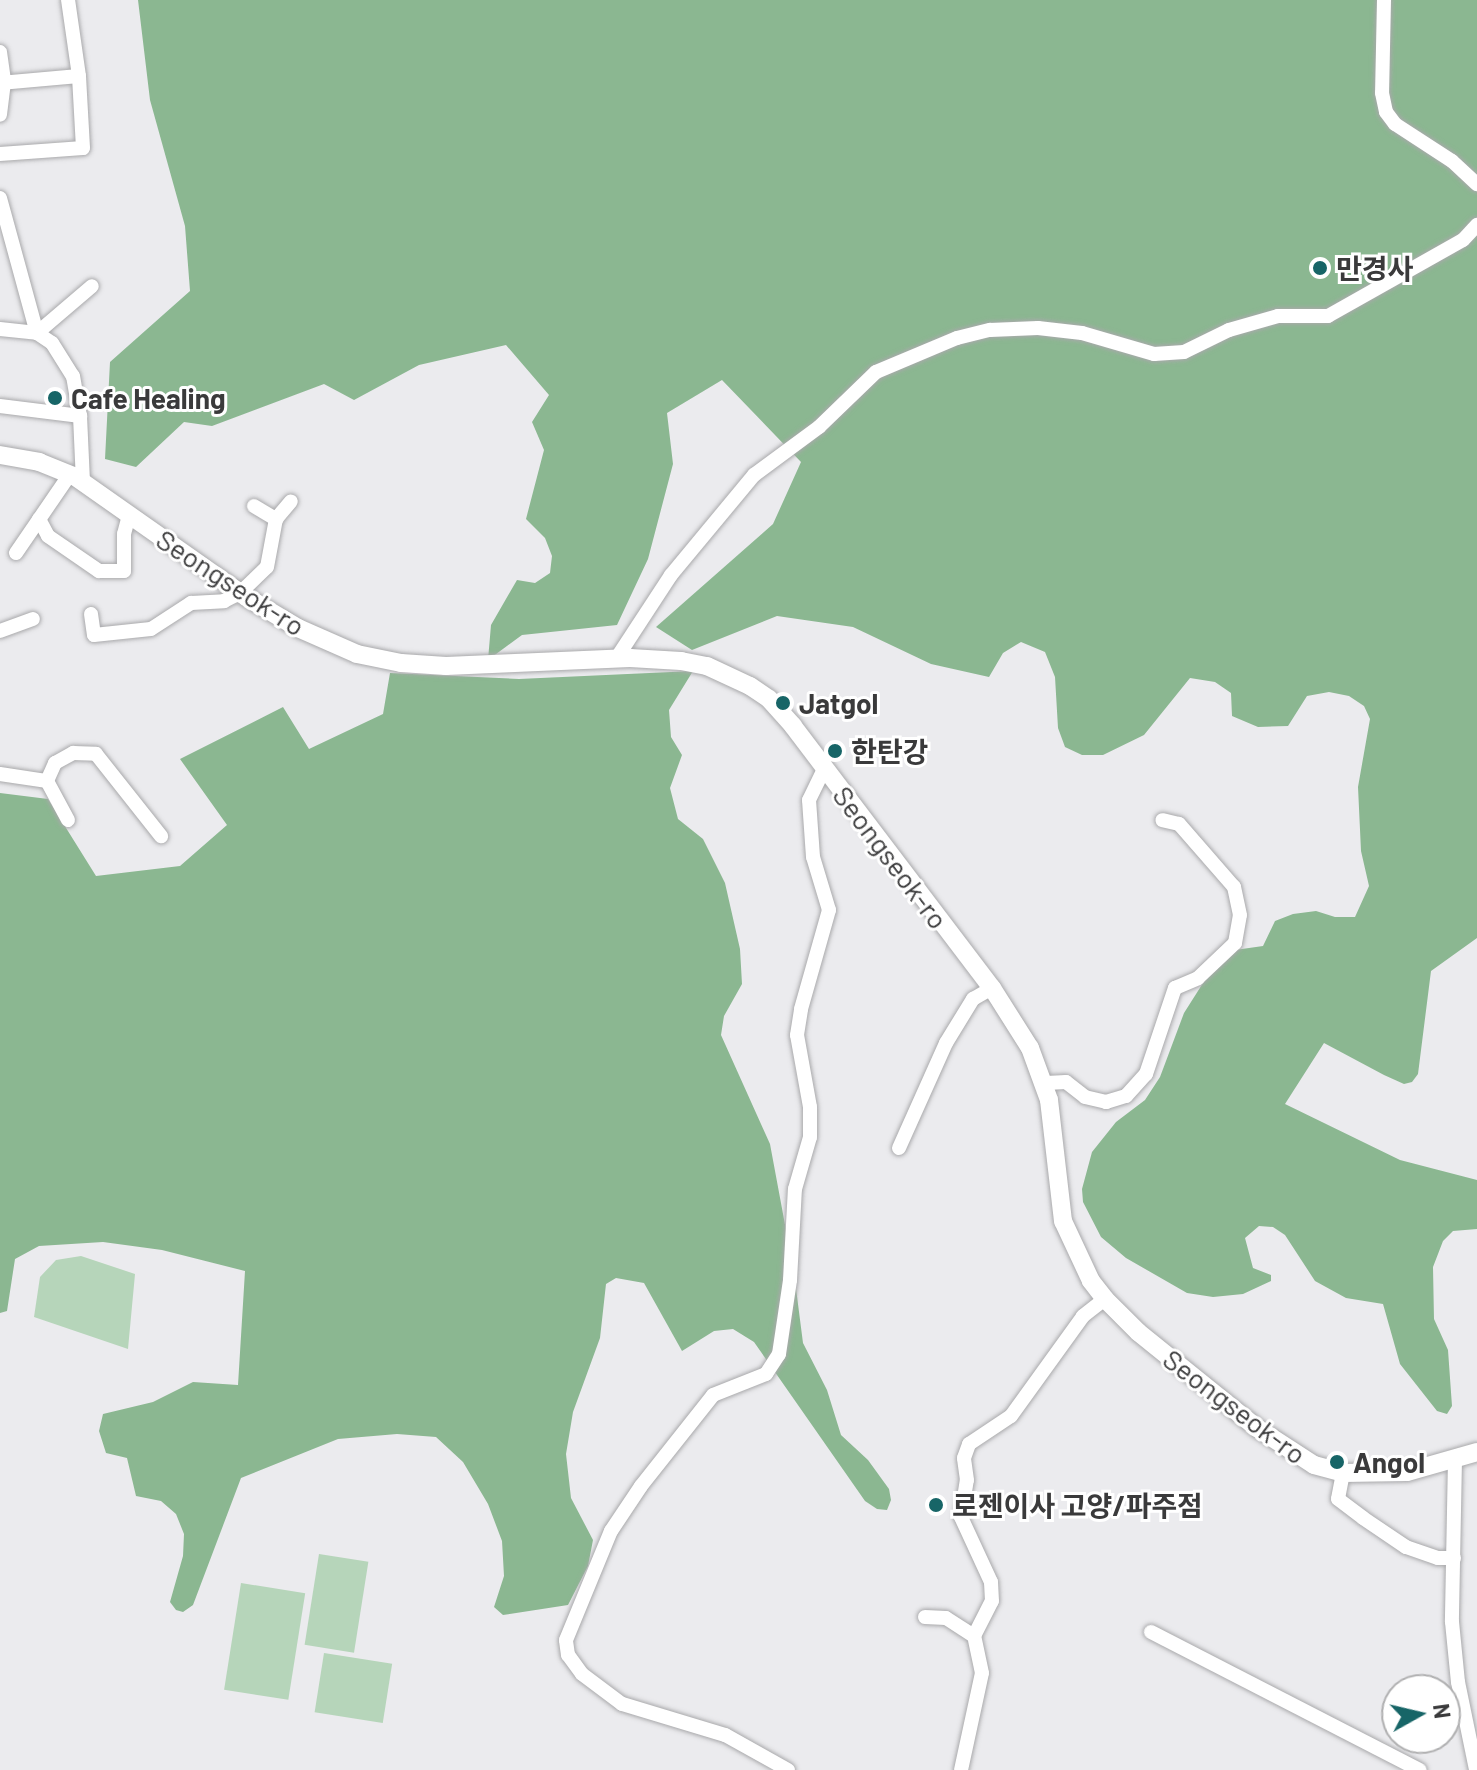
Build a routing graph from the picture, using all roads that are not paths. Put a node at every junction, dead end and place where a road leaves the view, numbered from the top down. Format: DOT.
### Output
graph roads {
  1 [pos="68,0"];
  2 [pos="1384,0"];
  3 [pos="0,52"];
  4 [pos="79,76"];
  5 [pos="2,82"];
  6 [pos="0,115"];
  7 [pos="0,154"];
  8 [pos="1477,184"];
  9 [pos="0,198"];
  10 [pos="1477,225"];
  11 [pos="92,286"];
  12 [pos="0,329"];
  13 [pos="37,333"];
  14 [pos="0,406"];
  15 [pos="80,416"];
  16 [pos="0,455"];
  17 [pos="77,478"];
  18 [pos="291,501"];
  19 [pos="254,506"];
  20 [pos="129,515"];
  21 [pos="39,519"];
  22 [pos="276,519"];
  23 [pos="16,553"];
  24 [pos="240,593"];
  25 [pos="91,614"];
  26 [pos="33,619"];
  27 [pos="0,631"];
  28 [pos="616,659"];
  29 [pos="824,769"];
  30 [pos="0,774"];
  31 [pos="47,781"];
  32 [pos="68,820"];
  33 [pos="1162,820"];
  34 [pos="161,836"];
  35 [pos="992,988"];
  36 [pos="1046,1083"];
  37 [pos="899,1148"];
  38 [pos="1105,1299"];
  39 [pos="1477,1452"];
  40 [pos="1455,1459"];
  41 [pos="1343,1473"];
  42 [pos="1454,1558"];
  43 [pos="925,1617"];
  44 [pos="1151,1632"];
  45 [pos="974,1636"];
  46 [pos="788,1770"];
  47 [pos="961,1770"];
  48 [pos="1420,1770"];
  49 [pos="1476,1770"];
  1 -- 4 [label="street"];
  2 -- 8 [label="street"];
  3 -- 5 [label="street"];
  4 -- 5 [label="street"];
  4 -- 7 [label="street"];
  5 -- 6 [label="street"];
  9 -- 13 [label="street"];
  10 -- 28 [label="street"];
  11 -- 13 [label="street"];
  12 -- 13 [label="street"];
  13 -- 15 [label="street"];
  14 -- 15 [label="street"];
  15 -- 17 [label="street"];
  16 -- 17 [label="street, Seongseok-ro"];
  17 -- 20 [label="street, Seongseok-ro"];
  17 -- 21 [label="street"];
  18 -- 22 [label="street"];
  19 -- 22 [label="street"];
  20 -- 21 [label="street"];
  20 -- 24 [label="street, Seongseok-ro"];
  21 -- 23 [label="street"];
  22 -- 24 [label="street"];
  24 -- 25 [label="street"];
  24 -- 28 [label="street, Seongseok-ro"];
  26 -- 27 [label="street"];
  28 -- 29 [label="street, Seongseok-ro"];
  29 -- 35 [label="street, Seongseok-ro"];
  29 -- 46 [label="street"];
  30 -- 31 [label="street"];
  31 -- 32 [label="street"];
  31 -- 34 [label="street"];
  33 -- 36 [label="street"];
  35 -- 36 [label="street, Seongseok-ro"];
  35 -- 37 [label="street"];
  36 -- 38 [label="street, Seongseok-ro"];
  38 -- 41 [label="street, Seongseok-ro"];
  38 -- 45 [label="street"];
  39 -- 40 [label="street, Seongseok-ro"];
  40 -- 41 [label="street, Seongseok-ro"];
  40 -- 42 [label="street"];
  41 -- 42 [label="street"];
  42 -- 49 [label="street"];
  43 -- 45 [label="street"];
  44 -- 48 [label="street"];
  45 -- 47 [label="street"];
}
